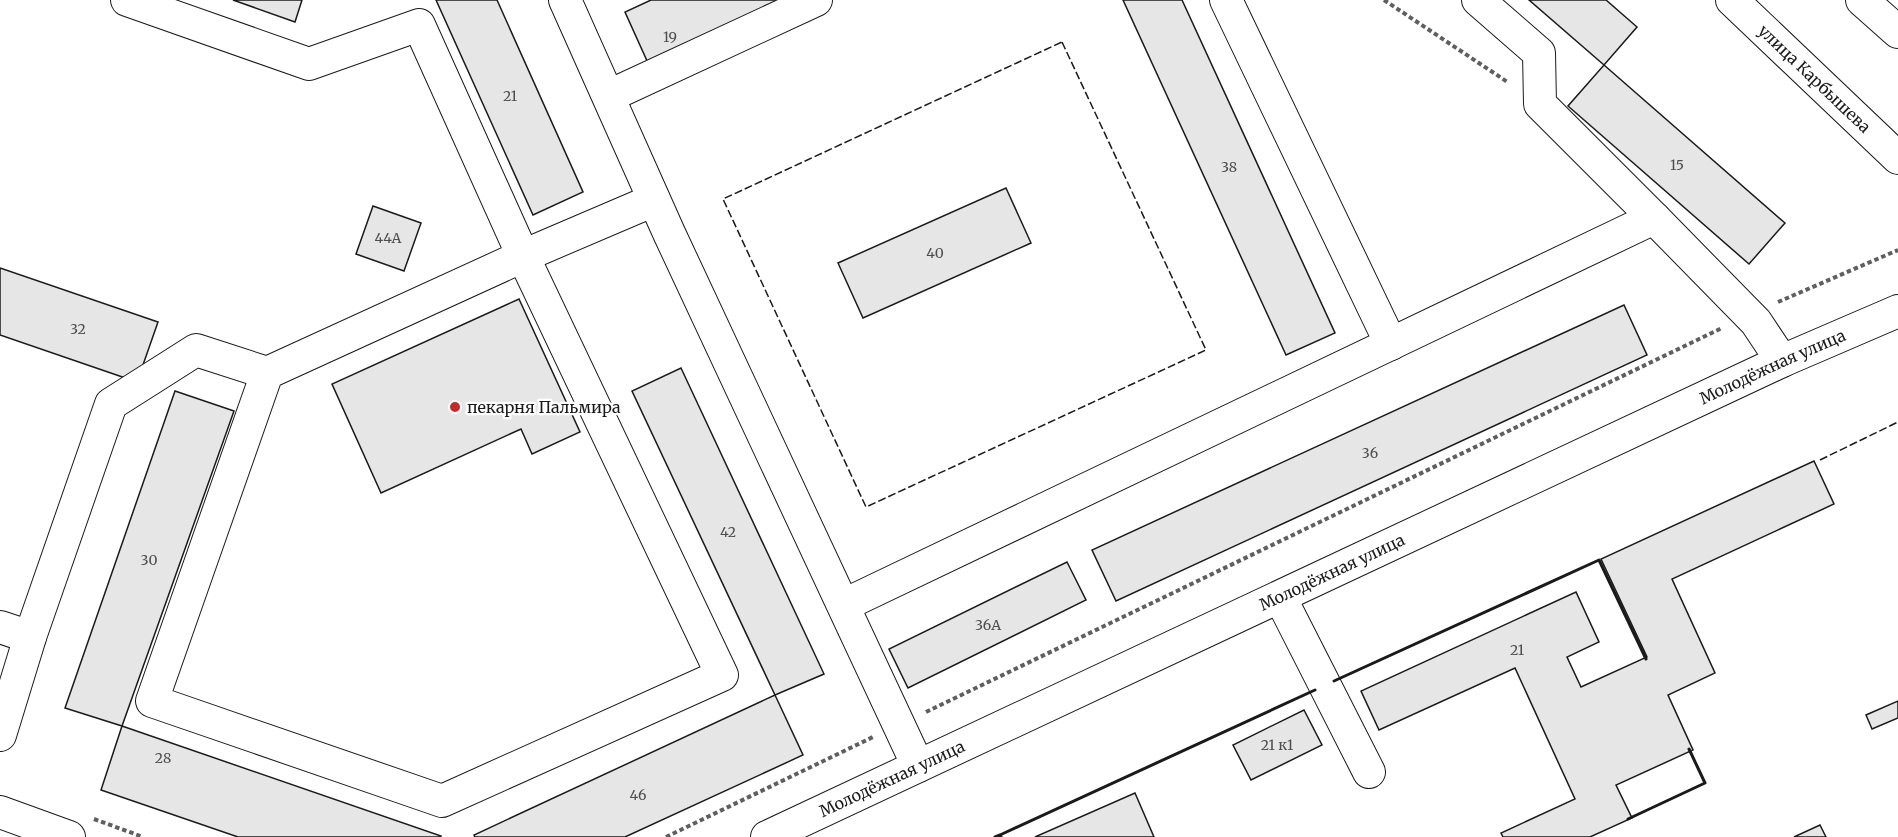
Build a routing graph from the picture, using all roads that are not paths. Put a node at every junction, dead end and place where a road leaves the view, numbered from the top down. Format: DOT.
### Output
graph roads {
  1 [pos="128,0"];
  2 [pos="565,0"];
  3 [pos="816,0"];
  4 [pos="1226,0"];
  5 [pos="1478,0"];
  6 [pos="1732,0"];
  7 [pos="1862,0"];
  8 [pos="1898,32"];
  9 [pos="609,96"];
  10 [pos="1898,158"];
  11 [pos="654,200"];
  12 [pos="1654,218"];
  13 [pos="523,256"];
  14 [pos="1898,310"];
  15 [pos="1391,344"];
  16 [pos="1782,361"];
  17 [pos="267,373"];
  18 [pos="1280,597"];
  19 [pos="844,605"];
  20 [pos="0,627"];
  21 [pos="30,637"];
  22 [pos="0,735"];
  23 [pos="918,766"];
  24 [pos="1369,772"];
  25 [pos="15,823"];
  26 [pos="69,837"];
  27 [pos="767,837"];
  1 -- 13 [label="street"];
  2 -- 9 [label="street"];
  3 -- 9 [label="street"];
  4 -- 15 [label="street"];
  5 -- 12 [label="street"];
  6 -- 10 [label="street, улица Карбышева"];
  7 -- 8 [label="street"];
  9 -- 11 [label="street"];
  11 -- 13 [label="street"];
  11 -- 19 [label="street"];
  12 -- 15 [label="street"];
  12 -- 16 [label="street"];
  13 -- 17 [label="street"];
  13 -- 17 [label="street"];
  14 -- 16 [label="street, Молодёжная улица"];
  15 -- 19 [label="street"];
  16 -- 18 [label="street, Молодёжная улица"];
  17 -- 21 [label="street"];
  18 -- 23 [label="street, Молодёжная улица"];
  18 -- 24 [label="street"];
  19 -- 23 [label="street"];
  20 -- 21 [label="street"];
  21 -- 22 [label="street"];
  23 -- 27 [label="street, Молодёжная улица"];
  25 -- 26 [label="street"];
}
